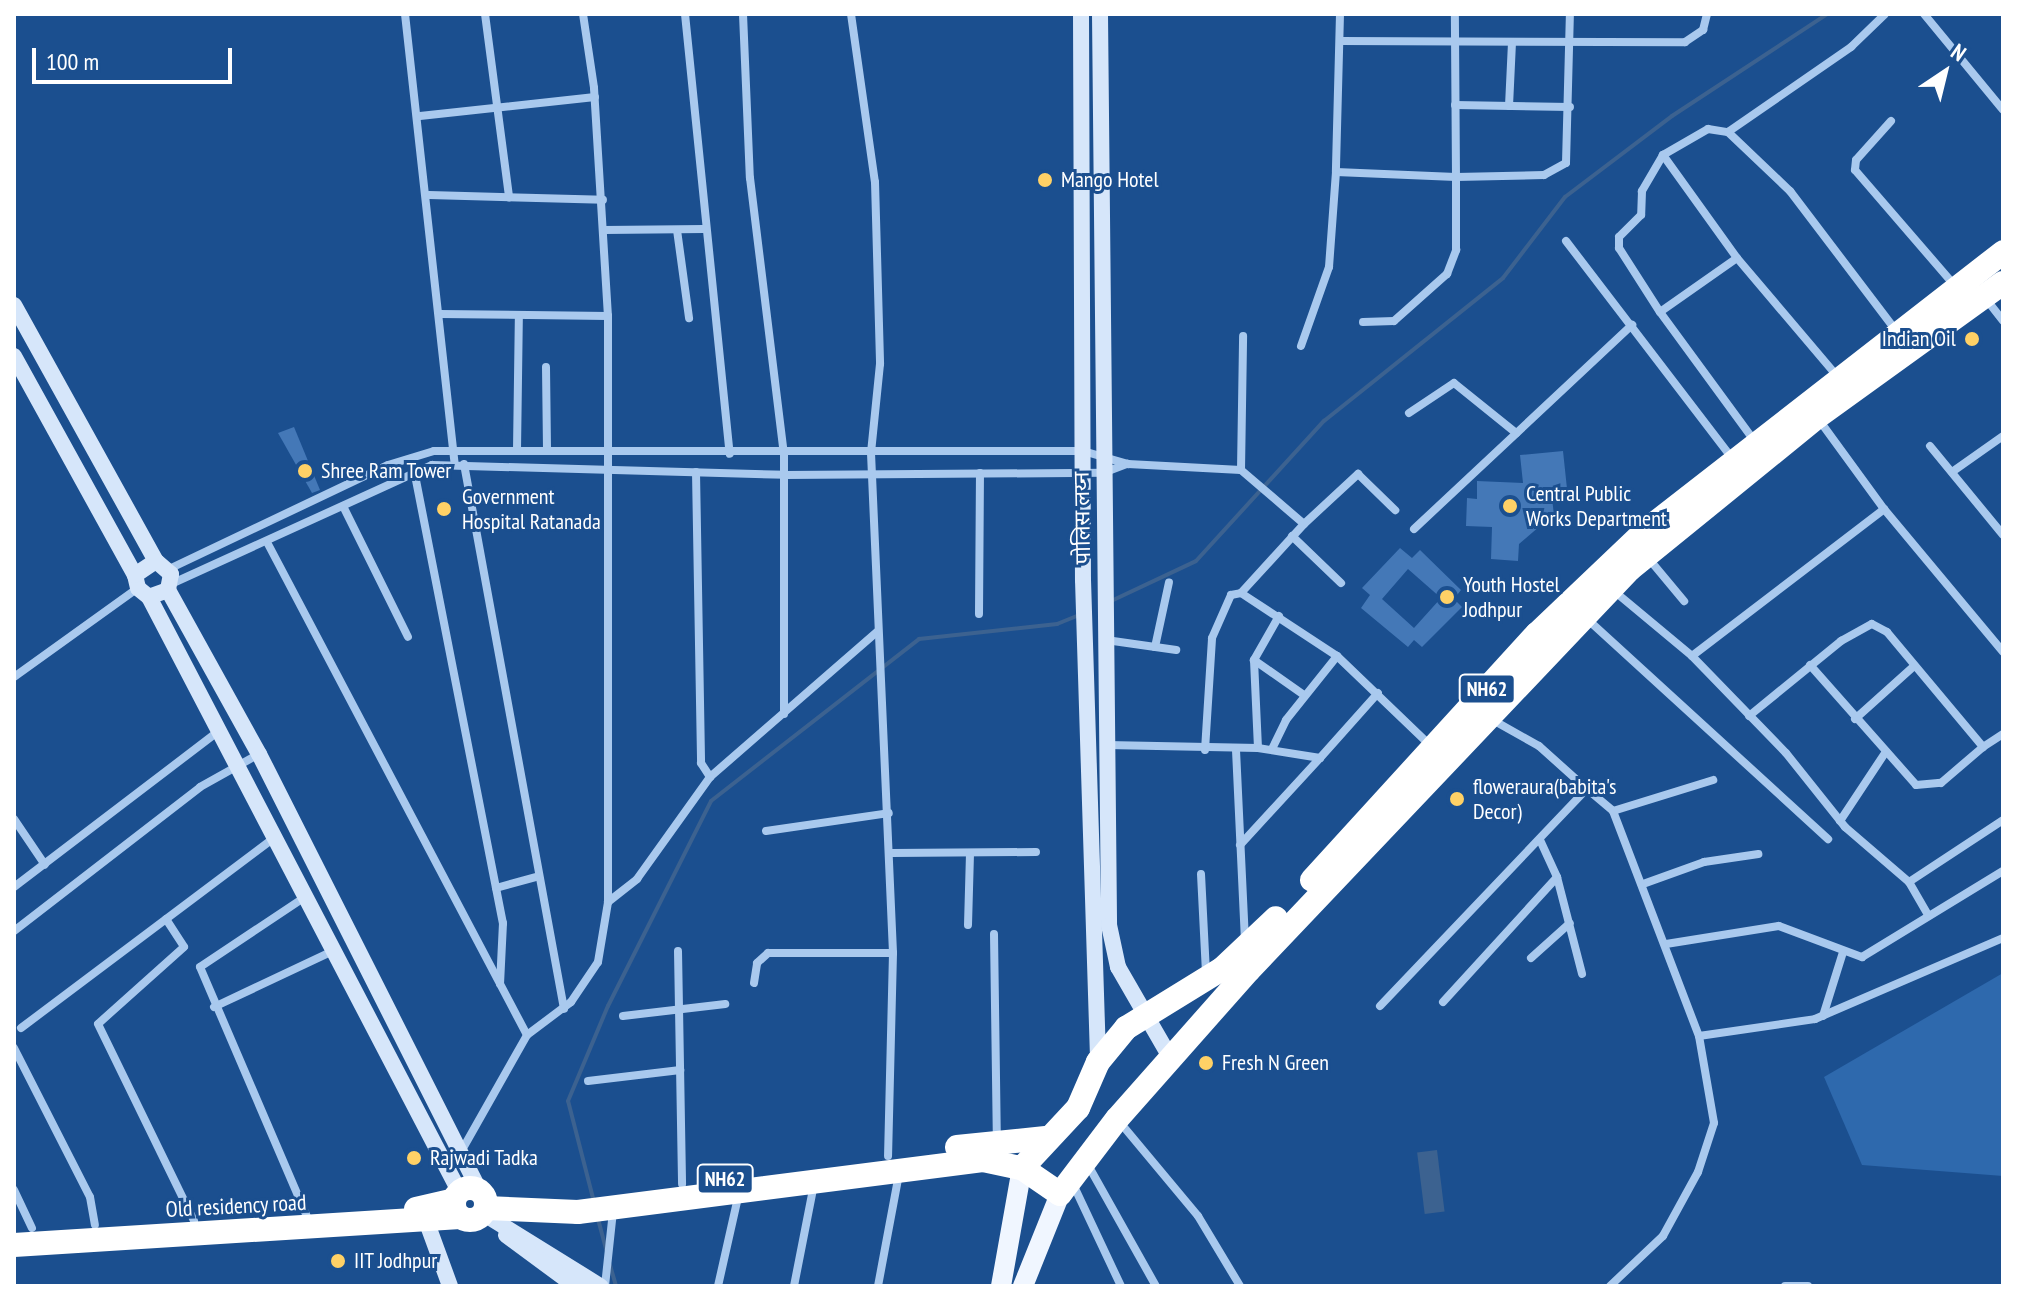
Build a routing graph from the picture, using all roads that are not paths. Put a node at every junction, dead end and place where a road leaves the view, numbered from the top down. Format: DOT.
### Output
graph roads {
  1 [pos="405,14"];
  2 [pos="485,14"];
  3 [pos="583,14"];
  4 [pos="685,14"];
  5 [pos="743,14"];
  6 [pos="851,14"];
  7 [pos="1081,14"];
  8 [pos="1100,14"];
  9 [pos="1340,14"];
  10 [pos="1455,14"];
  11 [pos="1570,14"];
  12 [pos="1707,14"];
  13 [pos="1885,14"];
  14 [pos="1924,14"];
  15 [pos="1340,41"];
  16 [pos="1455,42"];
  17 [pos="1512,42"];
  18 [pos="1571,42"];
  19 [pos="595,97"];
  20 [pos="1455,105"];
  21 [pos="1509,106"];
  22 [pos="498,107"];
  23 [pos="1570,107"];
  24 [pos="2003,110"];
  25 [pos="420,116"];
  26 [pos="1891,121"];
  27 [pos="1728,132"];
  28 [pos="1663,155"];
  29 [pos="1336,172"];
  30 [pos="1456,177"];
  31 [pos="429,195"];
  32 [pos="509,197"];
  33 [pos="603,200"];
  34 [pos="704,229"];
  35 [pos="604,230"];
  36 [pos="677,230"];
  37 [pos="1566,241"];
  38 [pos="2003,252"];
  39 [pos="1737,258"];
  40 [pos="1957,288"];
  41 [pos="1994,290"];
  42 [pos="14,305"];
  43 [pos="1660,312"];
  44 [pos="440,314"];
  45 [pos="519,315"];
  46 [pos="608,316"];
  47 [pos="689,318"];
  48 [pos="2003,321"];
  49 [pos="1363,322"];
  50 [pos="1632,325"];
  51 [pos="1899,334"];
  52 [pos="1243,336"];
  53 [pos="1301,346"];
  54 [pos="14,356"];
  55 [pos="546,367"];
  56 [pos="1839,379"];
  57 [pos="1409,413"];
  58 [pos="1817,417"];
  59 [pos="1516,433"];
  60 [pos="2003,436"];
  61 [pos="1755,442"];
  62 [pos="1930,446"];
  63 [pos="453,449"];
  64 [pos="517,450"];
  65 [pos="547,450"];
  66 [pos="607,450"];
  67 [pos="1083,451"];
  68 [pos="871,453"];
  69 [pos="1103,453"];
  70 [pos="730,454"];
  71 [pos="784,454"];
  72 [pos="1733,459"];
  73 [pos="460,464"];
  74 [pos="1128,464"];
  75 [pos="607,469"];
  76 [pos="414,470"];
  77 [pos="1245,471"];
  78 [pos="696,472"];
  79 [pos="1952,472"];
  80 [pos="980,473"];
  81 [pos="1083,473"];
  82 [pos="1103,473"];
  83 [pos="872,474"];
  84 [pos="785,475"];
  85 [pos="343,506"];
  86 [pos="1884,509"];
  87 [pos="1395,510"];
  88 [pos="1304,524"];
  89 [pos="1414,529"];
  90 [pos="2003,535"];
  91 [pos="1292,536"];
  92 [pos="268,544"];
  93 [pos="1646,556"];
  94 [pos="166,576"];
  95 [pos="1169,582"];
  96 [pos="1341,583"];
  97 [pos="141,587"];
  98 [pos="1610,588"];
  99 [pos="1241,593"];
  100 [pos="1684,601"];
  101 [pos="979,614"];
  102 [pos="1583,615"];
  103 [pos="1279,616"];
  104 [pos="877,632"];
  105 [pos="1105,636"];
  106 [pos="408,637"];
  107 [pos="1155,647"];
  108 [pos="1176,650"];
  109 [pos="2003,652"];
  110 [pos="1337,656"];
  111 [pos="1692,656"];
  112 [pos="1254,660"];
  113 [pos="1810,665"];
  114 [pos="1914,666"];
  115 [pos="14,677"];
  116 [pos="1378,693"];
  117 [pos="1304,695"];
  118 [pos="1479,710"];
  119 [pos="784,714"];
  120 [pos="1749,716"];
  121 [pos="1855,719"];
  122 [pos="223,729"];
  123 [pos="2003,734"];
  124 [pos="1107,745"];
  125 [pos="1983,747"];
  126 [pos="1258,748"];
  127 [pos="1432,748"];
  128 [pos="1272,749"];
  129 [pos="1205,750"];
  130 [pos="1236,750"];
  131 [pos="1885,753"];
  132 [pos="259,754"];
  133 [pos="1320,758"];
  134 [pos="240,763"];
  135 [pos="710,777"];
  136 [pos="1713,780"];
  137 [pos="1587,789"];
  138 [pos="1613,811"];
  139 [pos="889,813"];
  140 [pos="14,819"];
  141 [pos="2003,820"];
  142 [pos="1840,821"];
  143 [pos="766,831"];
  144 [pos="276,836"];
  145 [pos="1828,839"];
  146 [pos="1540,840"];
  147 [pos="1240,845"];
  148 [pos="1036,852"];
  149 [pos="892,853"];
  150 [pos="970,853"];
  151 [pos="1758,854"];
  152 [pos="45,865"];
  153 [pos="2003,871"];
  154 [pos="1201,874"];
  155 [pos="1557,877"];
  156 [pos="533,878"];
  157 [pos="1909,882"];
  158 [pos="1643,884"];
  159 [pos="500,886"];
  160 [pos="14,887"];
  161 [pos="305,897"];
  162 [pos="608,902"];
  163 [pos="1929,916"];
  164 [pos="166,919"];
  165 [pos="1570,923"];
  166 [pos="968,925"];
  167 [pos="14,931"];
  168 [pos="994,934"];
  169 [pos="2003,938"];
  170 [pos="1666,944"];
  171 [pos="1245,949"];
  172 [pos="335,950"];
  173 [pos="678,951"];
  174 [pos="1843,952"];
  175 [pos="893,953"];
  176 [pos="1531,958"];
  177 [pos="1582,974"];
  178 [pos="1207,979"];
  179 [pos="754,983"];
  180 [pos="500,987"];
  181 [pos="1443,1002"];
  182 [pos="725,1004"];
  183 [pos="1380,1006"];
  184 [pos="214,1007"];
  185 [pos="564,1009"];
  186 [pos="1146,1010"];
  187 [pos="679,1011"];
  188 [pos="623,1016"];
  189 [pos="1823,1016"];
  190 [pos="21,1028"];
  191 [pos="530,1032"];
  192 [pos="1699,1036"];
  193 [pos="14,1048"];
  194 [pos="1170,1057"];
  195 [pos="1098,1062"];
  196 [pos="680,1070"];
  197 [pos="588,1081"];
  198 [pos="1117,1119"];
  199 [pos="1046,1138"];
  200 [pos="997,1142"];
  201 [pos="462,1152"];
  202 [pos="894,1162"];
  203 [pos="1022,1168"];
  204 [pos="1072,1178"];
  205 [pos="814,1183"];
  206 [pos="682,1184"];
  207 [pos="14,1190"];
  208 [pos="739,1191"];
  209 [pos="471,1202"];
  210 [pos="613,1206"];
  211 [pos="307,1217"];
  212 [pos="194,1221"];
  213 [pos="427,1223"];
  214 [pos="95,1225"];
  215 [pos="23,1228"];
  216 [pos="14,1245"];
  217 [pos="450,1286"];
  218 [pos="575,1286"];
  219 [pos="602,1286"];
  220 [pos="718,1286"];
  221 [pos="794,1286"];
  222 [pos="878,1286"];
  223 [pos="1001,1286"];
  224 [pos="1023,1286"];
  225 [pos="1121,1286"];
  226 [pos="1156,1286"];
  227 [pos="1240,1286"];
  228 [pos="1610,1286"];
  229 [pos="1785,1286"];
  230 [pos="1808,1286"];
  1 -- 25 [label="street"];
  2 -- 22 [label="street"];
  3 -- 19 [label="street"];
  4 -- 34 [label="street"];
  5 -- 71 [label="street"];
  6 -- 68 [label="street"];
  7 -- 67 [label="street"];
  8 -- 69 [label="street, पोलिस लय्न"];
  9 -- 15 [label="street"];
  10 -- 16 [label="street"];
  11 -- 18 [label="street"];
  12 -- 18 [label="street"];
  13 -- 27 [label="street"];
  14 -- 24 [label="street"];
  15 -- 16 [label="street"];
  15 -- 29 [label="street"];
  16 -- 17 [label="street"];
  16 -- 20 [label="street"];
  17 -- 18 [label="street"];
  17 -- 21 [label="street"];
  18 -- 23 [label="street"];
  19 -- 22 [label="street"];
  19 -- 33 [label="street"];
  20 -- 21 [label="street"];
  20 -- 30 [label="street"];
  21 -- 23 [label="street"];
  22 -- 25 [label="street"];
  22 -- 32 [label="street"];
  23 -- 30 [label="street"];
  25 -- 31 [label="street"];
  26 -- 40 [label="street"];
  27 -- 28 [label="street"];
  27 -- 51 [label="street"];
  28 -- 39 [label="street"];
  28 -- 43 [label="street"];
  29 -- 30 [label="street"];
  29 -- 53 [label="street"];
  30 -- 49 [label="street"];
  31 -- 32 [label="street"];
  31 -- 44 [label="street"];
  32 -- 33 [label="street"];
  33 -- 35 [label="street"];
  34 -- 36 [label="street"];
  34 -- 70 [label="street"];
  35 -- 36 [label="street"];
  35 -- 46 [label="street"];
  36 -- 47 [label="street"];
  37 -- 50 [label="street"];
  38 -- 40 [label="highway, NH62"];
  39 -- 43 [label="street"];
  39 -- 56 [label="street"];
  40 -- 51 [label="highway, NH62"];
  41 -- 48 [label="street"];
  41 -- 58 [label="highway, NH62"];
  42 -- 94 [label="street"];
  43 -- 61 [label="street"];
  44 -- 45 [label="street"];
  44 -- 63 [label="street"];
  45 -- 46 [label="street"];
  45 -- 64 [label="street"];
  46 -- 66 [label="street"];
  50 -- 59 [label="street"];
  50 -- 72 [label="street"];
  51 -- 56 [label="highway, NH62"];
  52 -- 77 [label="street"];
  54 -- 97 [label="street"];
  55 -- 65 [label="street"];
  56 -- 61 [label="highway, NH62"];
  57 -- 59 [label="street"];
  58 -- 86 [label="street"];
  58 -- 93 [label="highway, NH62"];
  59 -- 89 [label="street"];
  60 -- 79 [label="street"];
  61 -- 72 [label="highway, NH62"];
  62 -- 79 [label="street"];
  63 -- 64 [label="street"];
  63 -- 73 [label="street"];
  63 -- 94 [label="street"];
  64 -- 65 [label="street"];
  65 -- 66 [label="street"];
  66 -- 70 [label="street"];
  66 -- 75 [label="street"];
  67 -- 68 [label="street"];
  67 -- 69 [label="street"];
  67 -- 81 [label="street"];
  68 -- 71 [label="street"];
  68 -- 83 [label="street"];
  69 -- 74 [label="street"];
  69 -- 82 [label="street, पोलिस लय्न"];
  70 -- 71 [label="street"];
  71 -- 84 [label="street"];
  72 -- 118 [label="highway, NH62"];
  73 -- 75 [label="street"];
  73 -- 76 [label="street"];
  73 -- 156 [label="street"];
  74 -- 77 [label="street"];
  74 -- 82 [label="street"];
  75 -- 78 [label="street"];
  75 -- 162 [label="street"];
  76 -- 85 [label="street"];
  76 -- 159 [label="street"];
  77 -- 88 [label="street"];
  78 -- 84 [label="street"];
  78 -- 135 [label="street"];
  79 -- 90 [label="street"];
  80 -- 81 [label="street"];
  80 -- 83 [label="street"];
  80 -- 101 [label="street"];
  81 -- 82 [label="street"];
  81 -- 195 [label="street"];
  82 -- 105 [label="street, पोलिस लय्न"];
  83 -- 84 [label="street"];
  83 -- 104 [label="street"];
  84 -- 119 [label="street"];
  85 -- 92 [label="street"];
  85 -- 106 [label="street"];
  86 -- 109 [label="street"];
  86 -- 111 [label="street"];
  87 -- 88 [label="street"];
  88 -- 91 [label="street"];
  91 -- 96 [label="street"];
  91 -- 99 [label="street"];
  92 -- 94 [label="street"];
  92 -- 180 [label="street"];
  93 -- 98 [label="highway, NH62"];
  93 -- 100 [label="street"];
  94 -- 97 [label="street"];
  94 -- 97 [label="street"];
  94 -- 132 [label="street"];
  95 -- 107 [label="street"];
  97 -- 115 [label="street"];
  97 -- 122 [label="street"];
  98 -- 102 [label="highway, NH62"];
  98 -- 111 [label="street"];
  99 -- 103 [label="street"];
  99 -- 129 [label="street"];
  102 -- 118 [label="highway, NH62"];
  102 -- 145 [label="street"];
  103 -- 110 [label="street"];
  103 -- 112 [label="street"];
  104 -- 119 [label="street"];
  104 -- 139 [label="street"];
  105 -- 107 [label="street"];
  105 -- 124 [label="street, पोलिस लय्न"];
  107 -- 108 [label="street"];
  110 -- 116 [label="street"];
  110 -- 117 [label="street"];
  111 -- 120 [label="street"];
  112 -- 117 [label="street"];
  112 -- 126 [label="street"];
  113 -- 114 [label="street"];
  113 -- 120 [label="street"];
  113 -- 121 [label="street"];
  114 -- 121 [label="street"];
  114 -- 125 [label="street"];
  116 -- 127 [label="street"];
  116 -- 133 [label="street"];
  117 -- 128 [label="street"];
  118 -- 127 [label="highway, NH62"];
  118 -- 137 [label="street"];
  118 -- 194 [label="highway, NH62"];
  119 -- 135 [label="street"];
  120 -- 142 [label="street"];
  121 -- 131 [label="street"];
  122 -- 134 [label="street"];
  122 -- 152 [label="street"];
  123 -- 125 [label="street"];
  124 -- 129 [label="street"];
  124 -- 186 [label="street, पोलिस लय्न"];
  125 -- 131 [label="street"];
  126 -- 128 [label="street"];
  126 -- 130 [label="street"];
  127 -- 171 [label="highway, NH62"];
  128 -- 133 [label="street"];
  129 -- 130 [label="street"];
  130 -- 147 [label="street"];
  131 -- 142 [label="street"];
  132 -- 134 [label="street"];
  132 -- 201 [label="street"];
  133 -- 147 [label="street"];
  134 -- 144 [label="street"];
  134 -- 167 [label="street"];
  135 -- 162 [label="street"];
  136 -- 138 [label="street"];
  137 -- 138 [label="street"];
  137 -- 146 [label="street"];
  138 -- 158 [label="street"];
  139 -- 143 [label="street"];
  139 -- 149 [label="street"];
  140 -- 152 [label="street"];
  141 -- 157 [label="street"];
  142 -- 157 [label="street"];
  144 -- 161 [label="street"];
  144 -- 164 [label="street"];
  146 -- 155 [label="street"];
  146 -- 183 [label="street"];
  147 -- 171 [label="street"];
  148 -- 150 [label="street"];
  149 -- 150 [label="street"];
  149 -- 175 [label="street"];
  150 -- 166 [label="street"];
  151 -- 158 [label="street"];
  152 -- 160 [label="street"];
  153 -- 163 [label="street"];
  154 -- 178 [label="street"];
  155 -- 165 [label="street"];
  155 -- 181 [label="street"];
  156 -- 159 [label="street"];
  156 -- 185 [label="street"];
  157 -- 163 [label="street"];
  158 -- 170 [label="street"];
  159 -- 180 [label="street"];
  161 -- 172 [label="street"];
  161 -- 184 [label="street"];
  162 -- 185 [label="street"];
  163 -- 174 [label="street"];
  164 -- 190 [label="street"];
  164 -- 212 [label="street"];
  165 -- 176 [label="street"];
  165 -- 177 [label="street"];
  168 -- 200 [label="street"];
  169 -- 189 [label="street"];
  170 -- 174 [label="street"];
  170 -- 192 [label="street"];
  171 -- 178 [label="highway, NH62"];
  172 -- 184 [label="street"];
  172 -- 209 [label="street"];
  173 -- 187 [label="street"];
  174 -- 189 [label="street"];
  175 -- 179 [label="street"];
  175 -- 202 [label="street"];
  178 -- 186 [label="highway, NH62"];
  180 -- 191 [label="street"];
  182 -- 187 [label="street"];
  184 -- 211 [label="street"];
  185 -- 191 [label="street"];
  186 -- 194 [label="street, पोलिस लय्न"];
  186 -- 195 [label="highway, NH62"];
  187 -- 188 [label="street"];
  187 -- 196 [label="street"];
  189 -- 192 [label="street"];
  191 -- 201 [label="street"];
  192 -- 228 [label="street"];
  193 -- 214 [label="street"];
  194 -- 198 [label="highway, NH62"];
  195 -- 199 [label="highway, NH62"];
  196 -- 197 [label="street"];
  196 -- 206 [label="street"];
  198 -- 204 [label="highway, NH62"];
  198 -- 227 [label="street"];
  199 -- 200 [label="highway, NH62"];
  199 -- 203 [label="highway, NH62"];
  200 -- 202 [label="highway, NH62"];
  201 -- 209 [label="street"];
  201 -- 209 [label="street"];
  202 -- 203 [label="highway, NH62"];
  202 -- 205 [label="highway, NH62"];
  202 -- 206 [label="highway, NH62"];
  202 -- 222 [label="street"];
  203 -- 204 [label="highway, NH62"];
  203 -- 223 [label="main road"];
  204 -- 224 [label="main road"];
  204 -- 225 [label="street"];
  204 -- 226 [label="street"];
  205 -- 208 [label="highway, NH62"];
  205 -- 221 [label="street"];
  206 -- 209 [label="highway, NH62"];
  207 -- 215 [label="street"];
  208 -- 210 [label="highway, NH62"];
  208 -- 220 [label="street"];
  209 -- 210 [label="highway, NH62"];
  209 -- 211 [label="highway, Old residency road / NH62"];
  209 -- 213 [label="highway, Old residency road / NH62"];
  209 -- 218 [label="street"];
  209 -- 219 [label="street"];
  210 -- 219 [label="street"];
  211 -- 212 [label="highway, Old residency road / NH62"];
  212 -- 214 [label="highway, Old residency road / NH62"];
  213 -- 216 [label="highway, Old residency road / NH62"];
  213 -- 217 [label="street"];
  214 -- 215 [label="highway, Old residency road / NH62"];
  229 -- 230 [label="street"];
}
